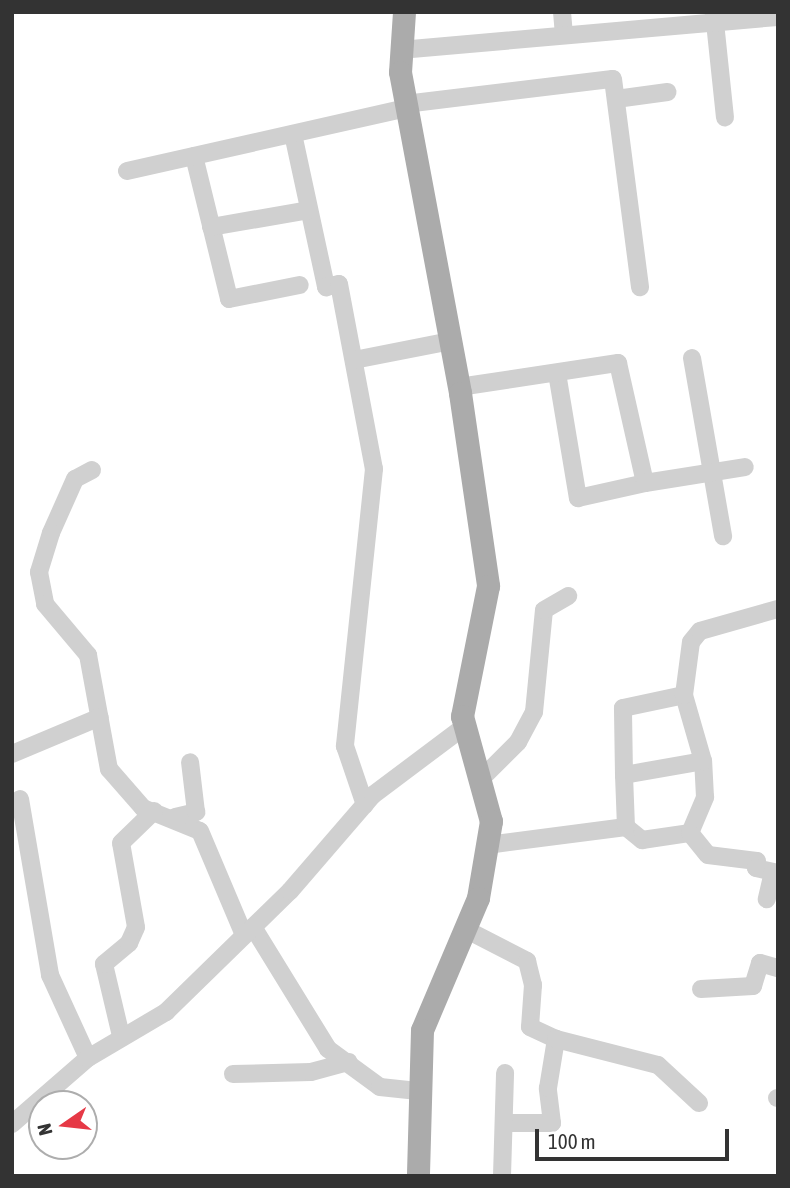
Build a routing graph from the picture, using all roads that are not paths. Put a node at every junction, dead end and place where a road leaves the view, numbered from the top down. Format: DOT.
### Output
graph roads {
  1 [pos="404,12"];
  2 [pos="562,12"];
  3 [pos="714,17"];
  4 [pos="778,17"];
  5 [pos="564,35"];
  6 [pos="400,50"];
  7 [pos="668,92"];
  8 [pos="616,99"];
  9 [pos="406,106"];
  10 [pos="725,117"];
  11 [pos="293,134"];
  12 [pos="194,156"];
  13 [pos="127,171"];
  14 [pos="309,210"];
  15 [pos="211,227"];
  16 [pos="300,285"];
  17 [pos="640,287"];
  18 [pos="446,342"];
  19 [pos="692,358"];
  20 [pos="354,360"];
  21 [pos="557,373"];
  22 [pos="459,387"];
  23 [pos="745,467"];
  24 [pos="92,470"];
  25 [pos="713,474"];
  26 [pos="645,483"];
  27 [pos="723,537"];
  28 [pos="568,596"];
  29 [pos="778,609"];
  30 [pos="684,695"];
  31 [pos="100,717"];
  32 [pos="465,726"];
  33 [pos="12,754"];
  34 [pos="703,761"];
  35 [pos="190,762"];
  36 [pos="624,775"];
  37 [pos="480,780"];
  38 [pos="20,799"];
  39 [pos="365,805"];
  40 [pos="153,811"];
  41 [pos="175,817"];
  42 [pos="626,827"];
  43 [pos="690,833"];
  44 [pos="487,845"];
  45 [pos="772,891"];
  46 [pos="465,929"];
  47 [pos="248,931"];
  48 [pos="778,968"];
  49 [pos="701,989"];
  50 [pos="121,1036"];
  51 [pos="556,1039"];
  52 [pos="88,1058"];
  53 [pos="349,1062"];
  54 [pos="505,1073"];
  55 [pos="233,1074"];
  56 [pos="418,1091"];
  57 [pos="699,1103"];
  58 [pos="505,1123"];
  59 [pos="12,1124"];
  60 [pos="418,1176"];
  61 [pos="502,1176"];
  1 -- 6 [label="main road"];
  2 -- 5 [label="street"];
  3 -- 4 [label="street"];
  3 -- 5 [label="street"];
  3 -- 10 [label="street"];
  5 -- 6 [label="street"];
  6 -- 9 [label="main road"];
  7 -- 8 [label="street"];
  8 -- 9 [label="street"];
  8 -- 17 [label="street"];
  9 -- 11 [label="street"];
  9 -- 18 [label="main road"];
  11 -- 12 [label="street"];
  11 -- 14 [label="street"];
  12 -- 13 [label="street"];
  12 -- 15 [label="street"];
  14 -- 15 [label="street"];
  14 -- 20 [label="street"];
  15 -- 16 [label="street"];
  18 -- 20 [label="street"];
  18 -- 22 [label="main road"];
  19 -- 25 [label="street"];
  20 -- 39 [label="street"];
  21 -- 22 [label="street"];
  21 -- 26 [label="street"];
  21 -- 26 [label="street"];
  22 -- 32 [label="main road"];
  23 -- 25 [label="street"];
  24 -- 31 [label="street"];
  25 -- 26 [label="street"];
  25 -- 27 [label="street"];
  28 -- 37 [label="street"];
  29 -- 30 [label="street"];
  30 -- 34 [label="street"];
  30 -- 36 [label="street"];
  31 -- 33 [label="street"];
  31 -- 40 [label="street"];
  32 -- 37 [label="main road"];
  32 -- 39 [label="street"];
  34 -- 36 [label="street"];
  34 -- 43 [label="street"];
  35 -- 41 [label="street"];
  36 -- 42 [label="street"];
  37 -- 44 [label="main road"];
  38 -- 52 [label="street"];
  39 -- 47 [label="street"];
  40 -- 41 [label="street"];
  40 -- 50 [label="street"];
  41 -- 47 [label="street"];
  42 -- 43 [label="street"];
  42 -- 44 [label="street"];
  43 -- 45 [label="street"];
  44 -- 46 [label="main road"];
  46 -- 51 [label="street"];
  46 -- 56 [label="main road"];
  47 -- 50 [label="street"];
  47 -- 53 [label="street"];
  48 -- 49 [label="street"];
  50 -- 52 [label="street"];
  51 -- 57 [label="street"];
  51 -- 58 [label="street"];
  52 -- 59 [label="street"];
  53 -- 55 [label="street"];
  53 -- 56 [label="street"];
  54 -- 58 [label="street"];
  56 -- 60 [label="main road"];
  58 -- 61 [label="street"];
}
